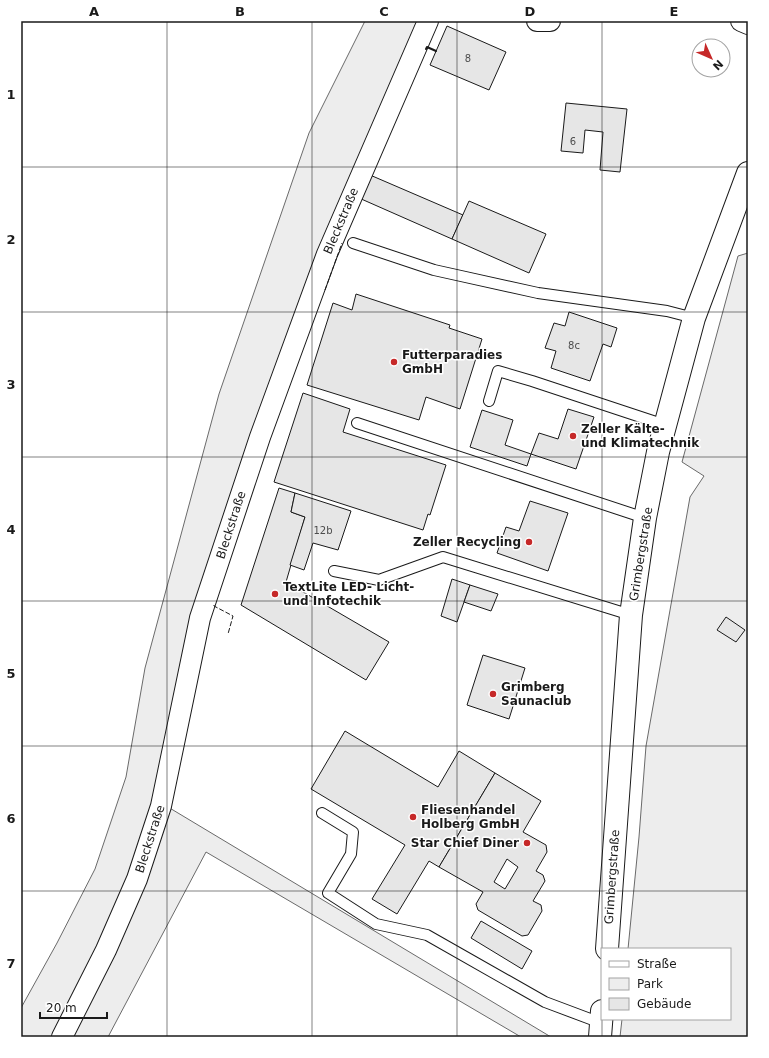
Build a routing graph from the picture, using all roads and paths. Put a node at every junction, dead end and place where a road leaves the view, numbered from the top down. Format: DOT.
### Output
graph roads {
  1 [pos="428,21"];
  2 [pos="537,21"];
  3 [pos="550,21"];
  4 [pos="741,21"];
  5 [pos="748,24"];
  6 [pos="748,173"];
  7 [pos="741,211"];
  8 [pos="353,243"];
  9 [pos="694,318"];
  10 [pos="489,401"];
  11 [pos="357,423"];
  12 [pos="665,425"];
  13 [pos="645,518"];
  14 [pos="334,571"];
  15 [pos="631,615"];
  16 [pos="322,813"];
  17 [pos="607,948"];
  18 [pos="601,1024"];
  19 [pos="62,1037"];
  1 -- 19 [label="street, Bleckstraße"];
  2 -- 3 [label="street"];
  4 -- 5 [label="street"];
  6 -- 7 [label="street, Grimbergstraße"];
  7 -- 9 [label="street, Grimbergstraße"];
  8 -- 9 [label="lane"];
  9 -- 12 [label="street, Grimbergstraße"];
  10 -- 12 [label="lane"];
  11 -- 13 [label="lane"];
  12 -- 13 [label="street, Grimbergstraße"];
  13 -- 15 [label="street, Grimbergstraße"];
  14 -- 15 [label="lane"];
  15 -- 17 [label="street, Grimbergstraße"];
  16 -- 18 [label="lane"];
}
